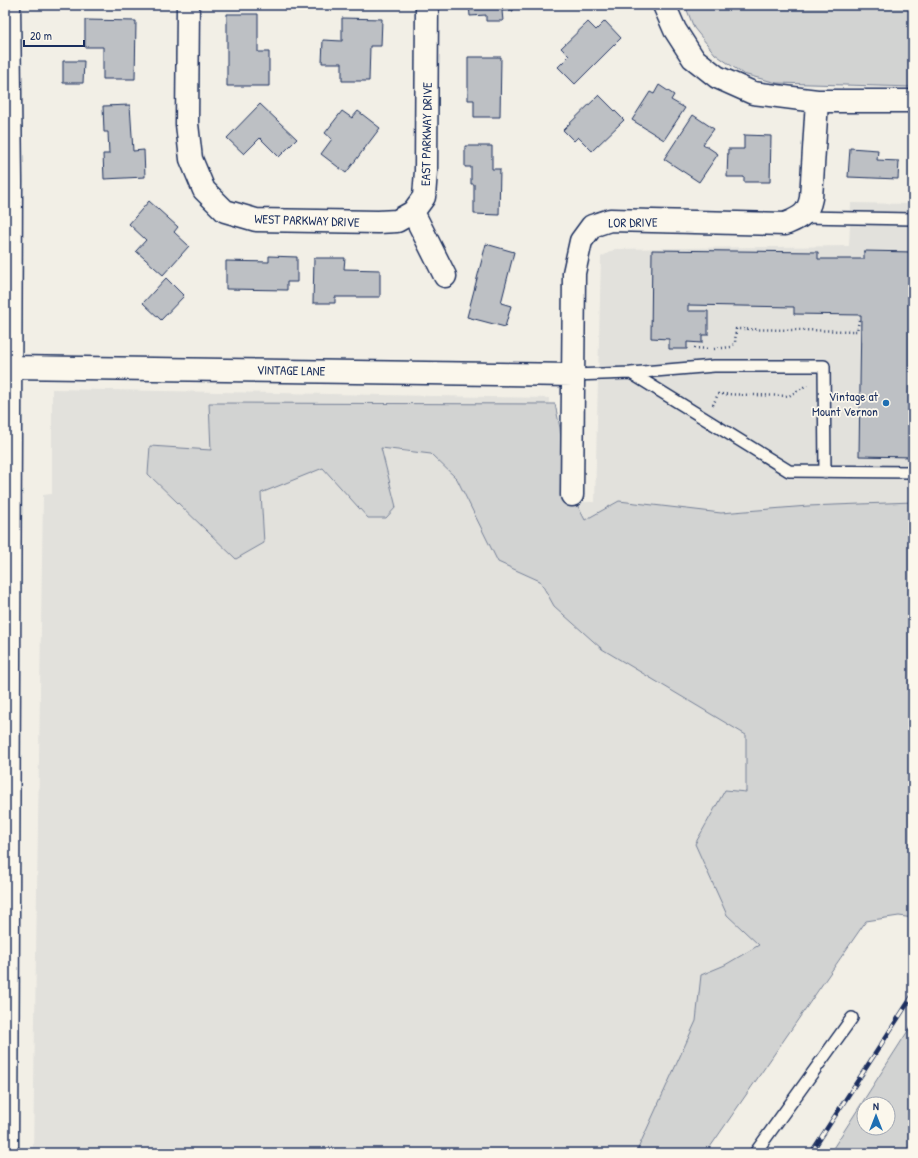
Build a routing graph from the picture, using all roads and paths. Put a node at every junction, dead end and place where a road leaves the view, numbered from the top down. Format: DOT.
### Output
graph roads {
  1 [pos="9,5"];
  2 [pos="188,5"];
  3 [pos="428,5"];
  4 [pos="664,5"];
  5 [pos="8,35"];
  6 [pos="817,101"];
  7 [pos="913,101"];
  8 [pos="8,182"];
  9 [pos="413,212"];
  10 [pos="802,217"];
  11 [pos="913,219"];
  12 [pos="445,276"];
  13 [pos="859,320"];
  14 [pos="694,348"];
  15 [pos="10,367"];
  16 [pos="631,373"];
  17 [pos="573,374"];
  18 [pos="807,385"];
  19 [pos="7,417"];
  20 [pos="703,418"];
  21 [pos="825,472"];
  22 [pos="913,472"];
  23 [pos="572,495"];
  24 [pos="7,635"];
  25 [pos="6,879"];
  26 [pos="6,944"];
  27 [pos="6,1007"];
  28 [pos="852,1018"];
  29 [pos="7,1153"];
  30 [pos="755,1153"];
  1 -- 5 [label="street"];
  2 -- 9 [label="street, WEST PARKWAY DRIVE"];
  3 -- 9 [label="street, EAST PARKWAY DRIVE"];
  4 -- 6 [label="street"];
  5 -- 8 [label="street"];
  6 -- 7 [label="street"];
  6 -- 10 [label="street"];
  8 -- 15 [label="street"];
  9 -- 12 [label="street"];
  10 -- 11 [label="lane"];
  10 -- 17 [label="street, LOR DRIVE"];
  13 -- 14 [label="path"];
  15 -- 17 [label="street, VINTAGE LANE"];
  15 -- 19 [label="street"];
  16 -- 17 [label="lane"];
  16 -- 20 [label="lane"];
  16 -- 21 [label="lane"];
  17 -- 23 [label="street, LOR DRIVE"];
  18 -- 20 [label="path"];
  19 -- 24 [label="street"];
  20 -- 21 [label="lane"];
  21 -- 22 [label="lane"];
  24 -- 25 [label="street"];
  25 -- 26 [label="street"];
  26 -- 27 [label="street"];
  27 -- 29 [label="street"];
  28 -- 30 [label="lane"];
}
